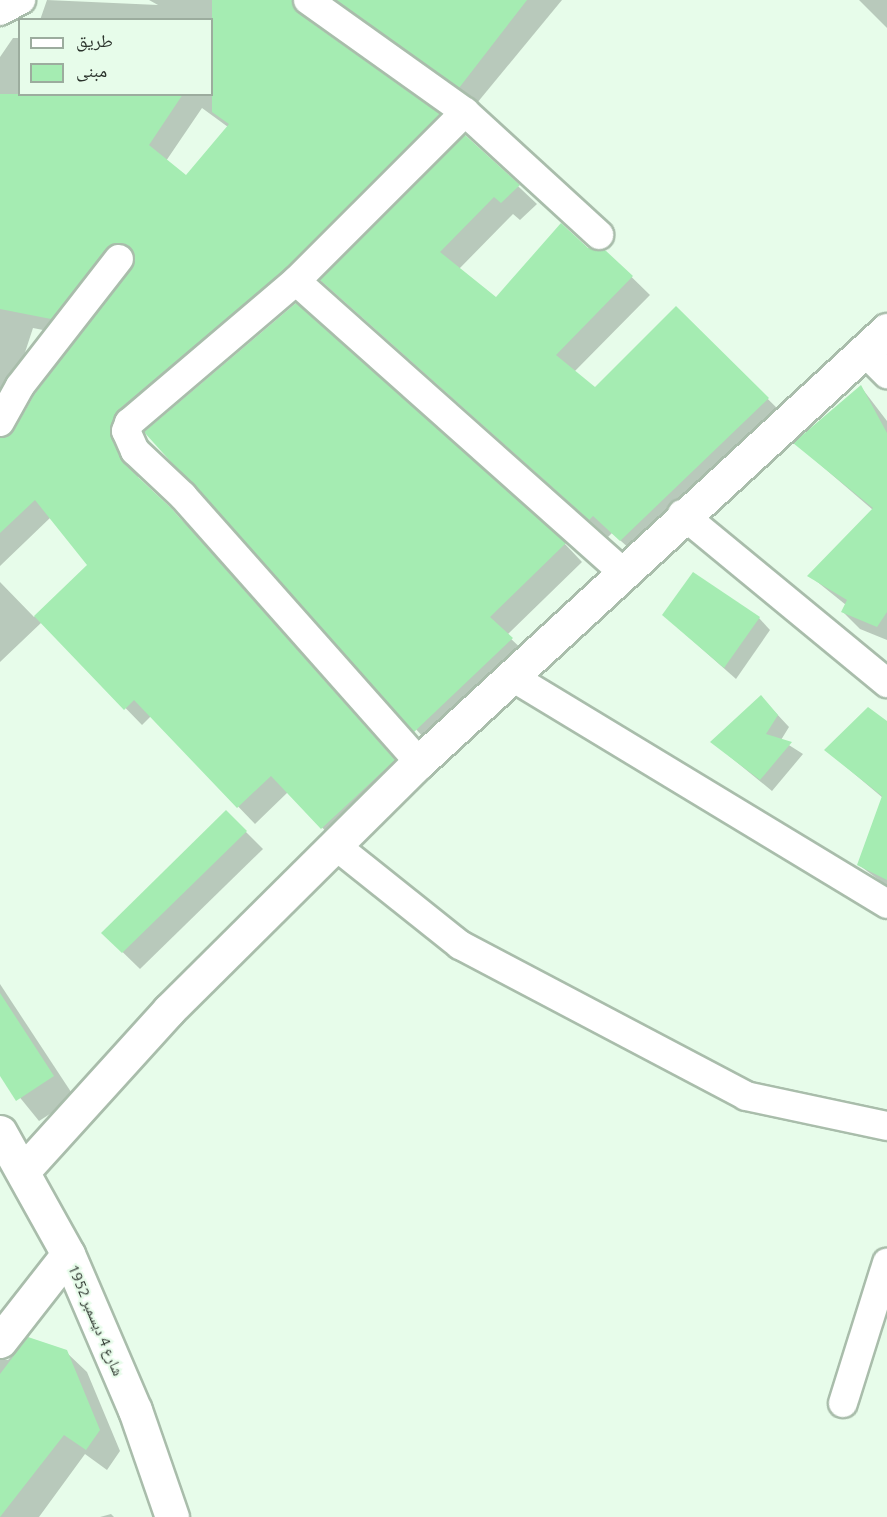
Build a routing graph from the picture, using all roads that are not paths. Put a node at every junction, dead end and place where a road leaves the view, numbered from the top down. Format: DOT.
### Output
graph roads {
  1 [pos="21,0"];
  2 [pos="309,0"];
  3 [pos="0,11"];
  4 [pos="465,112"];
  5 [pos="599,235"];
  6 [pos="119,259"];
  7 [pos="296,282"];
  8 [pos="875,340"];
  9 [pos="887,374"];
  10 [pos="0,422"];
  11 [pos="682,514"];
  12 [pos="622,571"];
  13 [pos="514,678"];
  14 [pos="887,683"];
  15 [pos="419,762"];
  16 [pos="336,846"];
  17 [pos="887,904"];
  18 [pos="887,1126"];
  19 [pos="0,1132"];
  20 [pos="24,1170"];
  21 [pos="68,1254"];
  22 [pos="887,1263"];
  23 [pos="0,1341"];
  24 [pos="843,1403"];
  25 [pos="172,1517"];
  1 -- 3 [label="street"];
  2 -- 4 [label="street"];
  4 -- 5 [label="street"];
  4 -- 7 [label="street"];
  6 -- 10 [label="street"];
  7 -- 12 [label="street"];
  7 -- 15 [label="street"];
  8 -- 9 [label="street"];
  8 -- 11 [label="street"];
  11 -- 12 [label="street"];
  11 -- 14 [label="street"];
  12 -- 13 [label="street"];
  13 -- 15 [label="street"];
  13 -- 17 [label="street"];
  15 -- 16 [label="street"];
  16 -- 18 [label="street"];
  16 -- 20 [label="street"];
  19 -- 20 [label="street, شارع 4 ديسمبر 1952"];
  20 -- 21 [label="street, شارع 4 ديسمبر 1952"];
  21 -- 23 [label="street"];
  21 -- 25 [label="street, شارع 4 ديسمبر 1952"];
  22 -- 24 [label="street"];
}
